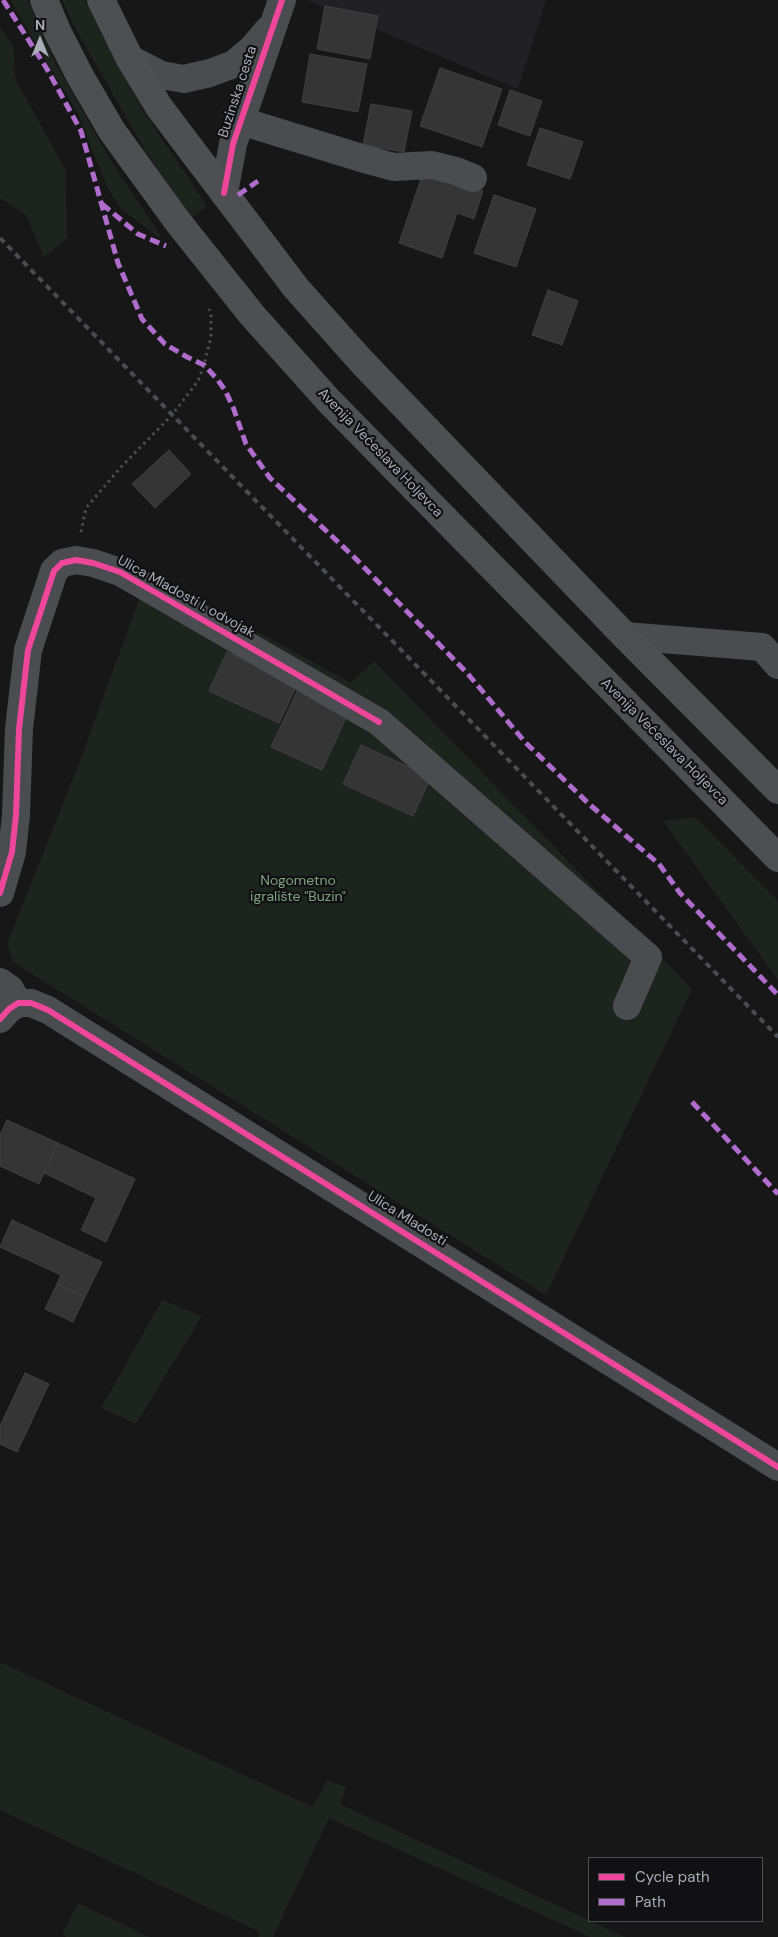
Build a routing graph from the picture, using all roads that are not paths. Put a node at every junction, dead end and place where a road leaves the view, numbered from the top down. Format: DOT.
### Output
graph roads {
  1 [pos="44,0"];
  2 [pos="101,0"];
  3 [pos="278,12"];
  4 [pos="130,59"];
  5 [pos="241,121"];
  6 [pos="473,178"];
  7 [pos="224,193"];
  8 [pos="625,636"];
  9 [pos="778,665"];
  10 [pos="778,790"];
  11 [pos="778,858"];
  12 [pos="0,893"];
  13 [pos="0,982"];
  14 [pos="627,1006"];
  15 [pos="9,1011"];
  16 [pos="778,1467"];
  1 -- 11 [label="main road, Avenija Većeslava Holjevca"];
  2 -- 4 [label="main road"];
  3 -- 4 [label="street"];
  3 -- 5 [label="street, Buzinska cesta"];
  4 -- 7 [label="main road"];
  5 -- 6 [label="street"];
  5 -- 7 [label="street, Buzinska cesta"];
  7 -- 8 [label="main road"];
  8 -- 9 [label="street"];
  8 -- 10 [label="main road"];
  12 -- 14 [label="street, Ulica Mladosti I. odvojak"];
  13 -- 15 [label="street, Ulica Mladosti"];
  15 -- 16 [label="street, Ulica Mladosti"];
}
